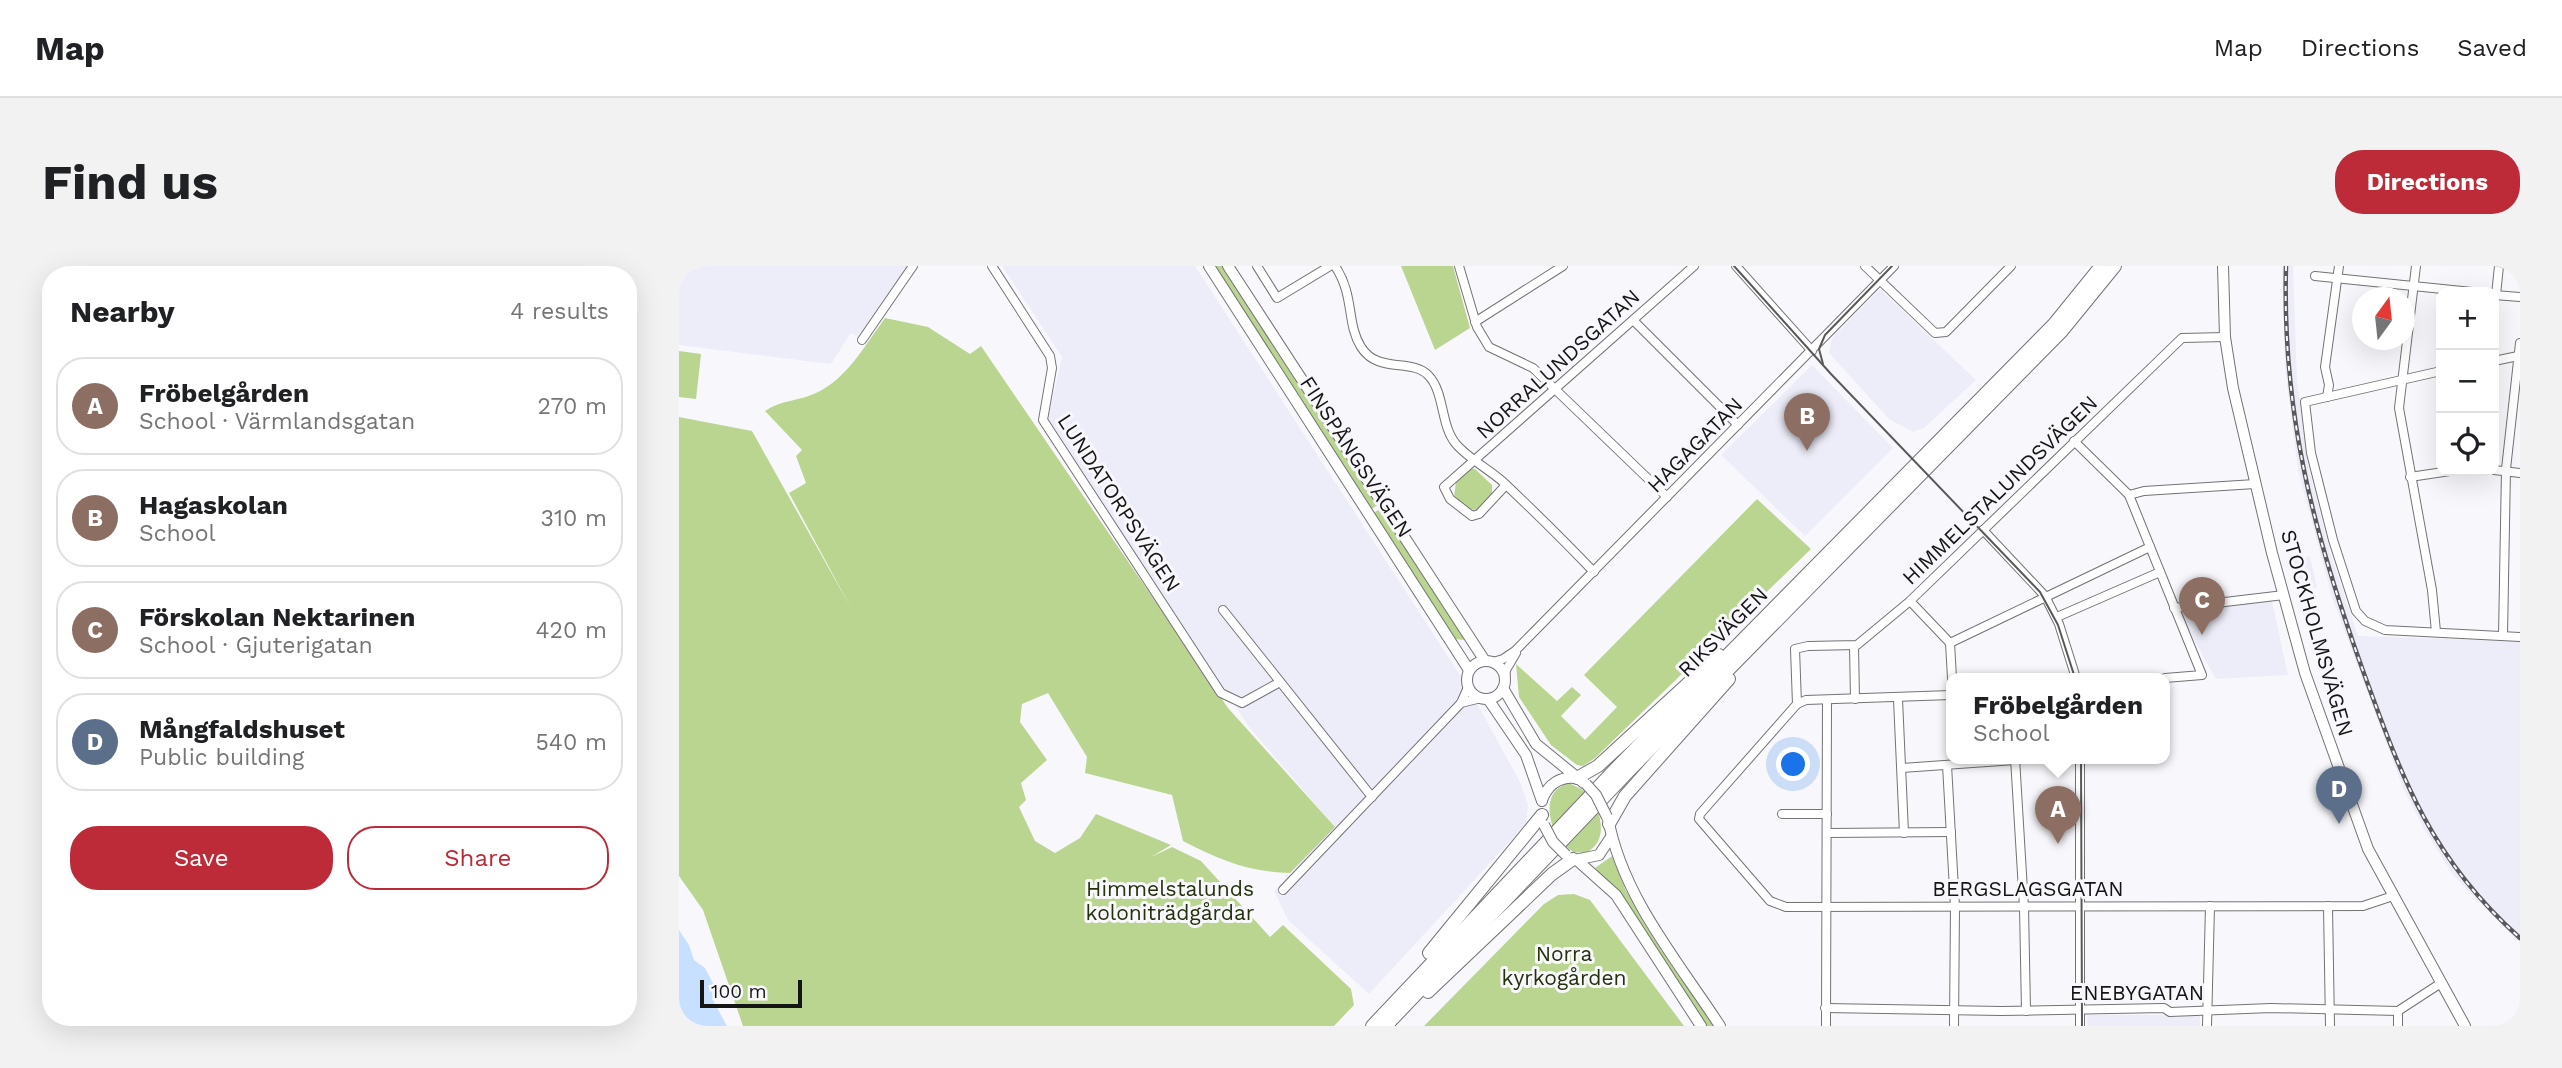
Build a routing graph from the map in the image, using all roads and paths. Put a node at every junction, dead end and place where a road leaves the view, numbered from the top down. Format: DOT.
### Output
graph roads {
  1 [pos="913,266"];
  2 [pos="992,266"];
  3 [pos="1209,266"];
  4 [pos="1228,266"];
  5 [pos="1257,266"];
  6 [pos="1329,266"];
  7 [pos="1335,266"];
  8 [pos="1459,266"];
  9 [pos="1563,266"];
  10 [pos="1694,266"];
  11 [pos="1736,266"];
  12 [pos="1865,266"];
  13 [pos="1894,266"];
  14 [pos="2011,266"];
  15 [pos="2101,266"];
  16 [pos="2115,266"];
  17 [pos="2223,266"];
  18 [pos="2339,266"];
  19 [pos="2416,266"];
  20 [pos="2499,266"];
  21 [pos="1553,270"];
  22 [pos="2315,276"];
  23 [pos="2338,277"];
  24 [pos="1881,281"];
  25 [pos="2413,286"];
  26 [pos="2496,287"];
  27 [pos="2436,288"];
  28 [pos="2499,295"];
  29 [pos="2520,297"];
  30 [pos="1633,320"];
  31 [pos="1475,322"];
  32 [pos="2225,337"];
  33 [pos="862,340"];
  34 [pos="2520,343"];
  35 [pos="1812,351"];
  36 [pos="2518,356"];
  37 [pos="2499,360"];
  38 [pos="2436,372"];
  39 [pos="2404,379"];
  40 [pos="1555,390"];
  41 [pos="2327,397"];
  42 [pos="1738,425"];
  43 [pos="2074,441"];
  44 [pos="1476,459"];
  45 [pos="2499,470"];
  46 [pos="2506,471"];
  47 [pos="2436,473"];
  48 [pos="2520,473"];
  49 [pos="2410,477"];
  50 [pos="2255,484"];
  51 [pos="1506,485"];
  52 [pos="2129,495"];
  53 [pos="1667,497"];
  54 [pos="1983,530"];
  55 [pos="2150,547"];
  56 [pos="1594,572"];
  57 [pos="2159,572"];
  58 [pos="2284,595"];
  59 [pos="2046,596"];
  60 [pos="1910,601"];
  61 [pos="2174,607"];
  62 [pos="1223,610"];
  63 [pos="2057,617"];
  64 [pos="2437,632"];
  65 [pos="2503,636"];
  66 [pos="2520,637"];
  67 [pos="1752,638"];
  68 [pos="1950,643"];
  69 [pos="1854,646"];
  70 [pos="1519,647"];
  71 [pos="1489,661"];
  72 [pos="1469,670"];
  73 [pos="1952,673"];
  74 [pos="2074,673"];
  75 [pos="2170,678"];
  76 [pos="1280,682"];
  77 [pos="1504,685"];
  78 [pos="1468,687"];
  79 [pos="1946,695"];
  80 [pos="1485,699"];
  81 [pos="1855,699"];
  82 [pos="1898,699"];
  83 [pos="1826,700"];
  84 [pos="1461,703"];
  85 [pos="1797,704"];
  86 [pos="1958,764"];
  87 [pos="2015,764"];
  88 [pos="2080,764"];
  89 [pos="1947,765"];
  90 [pos="1902,768"];
  91 [pos="1581,781"];
  92 [pos="1372,797"];
  93 [pos="1542,802"];
  94 [pos="1782,814"];
  95 [pos="1827,814"];
  96 [pos="1543,820"];
  97 [pos="1609,826"];
  98 [pos="1951,832"];
  99 [pos="1827,833"];
  100 [pos="1904,833"];
  101 [pos="1572,859"];
  102 [pos="1283,890"];
  103 [pos="2393,896"];
  104 [pos="2024,906"];
  105 [pos="2080,906"];
  106 [pos="2210,906"];
  107 [pos="2328,906"];
  108 [pos="1827,907"];
  109 [pos="1955,907"];
  110 [pos="2441,983"];
  111 [pos="1825,1008"];
  112 [pos="2330,1008"];
  113 [pos="2080,1010"];
  114 [pos="1954,1011"];
  115 [pos="2027,1011"];
  116 [pos="2398,1011"];
  117 [pos="2207,1012"];
  118 [pos="1699,1022"];
  119 [pos="1371,1026"];
  120 [pos="1387,1026"];
  121 [pos="1720,1026"];
  122 [pos="1826,1026"];
  123 [pos="1954,1026"];
  124 [pos="2080,1026"];
  125 [pos="2207,1026"];
  126 [pos="2330,1026"];
  127 [pos="2397,1026"];
  128 [pos="2465,1026"];
  1 -- 33 [label="street"];
  2 -- 76 [label="street, LUNDATORPSVÄGEN"];
  3 -- 72 [label="main road, FINSPÅNGSVÄGEN"];
  4 -- 71 [label="main road, FINSPÅNGSVÄGEN"];
  5 -- 6 [label="street"];
  7 -- 44 [label="street"];
  8 -- 31 [label="street"];
  9 -- 21 [label="street"];
  10 -- 30 [label="street, NORRALUNDSGATAN"];
  11 -- 35 [label="street"];
  12 -- 24 [label="street"];
  13 -- 24 [label="street, HAGAGATAN"];
  14 -- 24 [label="street"];
  15 -- 67 [label="highway, RIKSVÄGEN"];
  16 -- 67 [label="highway, RIKSVÄGEN"];
  17 -- 32 [label="main road, STOCKHOLMSVÄGEN"];
  18 -- 23 [label="street"];
  19 -- 25 [label="street"];
  20 -- 26 [label="street"];
  21 -- 31 [label="street"];
  22 -- 23 [label="street"];
  23 -- 25 [label="street"];
  23 -- 41 [label="street"];
  24 -- 35 [label="street, HAGAGATAN"];
  25 -- 27 [label="street"];
  25 -- 39 [label="street"];
  28 -- 29 [label="street"];
  30 -- 40 [label="street, NORRALUNDSGATAN"];
  30 -- 42 [label="street"];
  31 -- 40 [label="street"];
  32 -- 43 [label="street, HIMMELSTALUNDSVÄGEN"];
  32 -- 50 [label="main road, STOCKHOLMSVÄGEN"];
  34 -- 36 [label="street"];
  35 -- 42 [label="street, HAGAGATAN"];
  36 -- 37 [label="street"];
  36 -- 46 [label="street"];
  38 -- 39 [label="street"];
  39 -- 41 [label="street"];
  39 -- 49 [label="street"];
  40 -- 44 [label="street, NORRALUNDSGATAN"];
  40 -- 53 [label="street"];
  41 -- 64 [label="street"];
  42 -- 53 [label="street, HAGAGATAN"];
  43 -- 52 [label="street"];
  43 -- 54 [label="street, HIMMELSTALUNDSVÄGEN"];
  44 -- 51 [label="street"];
  44 -- 51 [label="street, NORRALUNDSGATAN"];
  45 -- 46 [label="street"];
  46 -- 48 [label="street"];
  46 -- 65 [label="street"];
  47 -- 49 [label="street"];
  49 -- 64 [label="street"];
  50 -- 52 [label="street"];
  50 -- 58 [label="main road, STOCKHOLMSVÄGEN"];
  51 -- 56 [label="street"];
  52 -- 55 [label="street"];
  53 -- 56 [label="street, HAGAGATAN"];
  54 -- 59 [label="street"];
  54 -- 60 [label="street, HIMMELSTALUNDSVÄGEN"];
  55 -- 57 [label="street"];
  55 -- 59 [label="street"];
  56 -- 70 [label="street, HAGAGATAN"];
  57 -- 61 [label="street"];
  57 -- 63 [label="street"];
  58 -- 61 [label="street"];
  58 -- 103 [label="main road, STOCKHOLMSVÄGEN"];
  59 -- 63 [label="street"];
  59 -- 68 [label="street"];
  60 -- 68 [label="street"];
  60 -- 69 [label="street, HIMMELSTALUNDSVÄGEN"];
  61 -- 75 [label="street"];
  62 -- 76 [label="street"];
  63 -- 74 [label="street"];
  64 -- 65 [label="street"];
  65 -- 66 [label="street"];
  67 -- 91 [label="highway"];
  67 -- 97 [label="highway"];
  67 -- 119 [label="highway, RIKSVÄGEN"];
  67 -- 120 [label="highway, RIKSVÄGEN"];
  68 -- 73 [label="street"];
  69 -- 81 [label="street"];
  69 -- 85 [label="street"];
  70 -- 71 [label="street, HAGAGATAN"];
  70 -- 77 [label="street, HAGAGATAN"];
  71 -- 72 [label="main road"];
  71 -- 77 [label="main road"];
  72 -- 78 [label="main road"];
  76 -- 92 [label="street"];
  77 -- 80 [label="main road"];
  77 -- 91 [label="main road"];
  78 -- 80 [label="main road"];
  78 -- 84 [label="street"];
  79 -- 82 [label="street"];
  80 -- 84 [label="street"];
  80 -- 93 [label="main road"];
  81 -- 82 [label="street"];
  81 -- 83 [label="street"];
  82 -- 90 [label="street"];
  83 -- 85 [label="street"];
  83 -- 95 [label="street"];
  84 -- 92 [label="street"];
  85 -- 108 [label="street, BERGSLAGSGATAN"];
  86 -- 89 [label="street"];
  87 -- 104 [label="street"];
  88 -- 105 [label="street"];
  89 -- 90 [label="street"];
  89 -- 98 [label="street"];
  90 -- 100 [label="street"];
  91 -- 93 [label="main road"];
  91 -- 97 [label="main road, bridge"];
  92 -- 102 [label="street"];
  93 -- 96 [label="main road"];
  94 -- 95 [label="street"];
  95 -- 99 [label="street"];
  96 -- 101 [label="main road, bridge"];
  96 -- 119 [label="highway"];
  97 -- 101 [label="main road"];
  97 -- 121 [label="main road"];
  98 -- 100 [label="street"];
  98 -- 109 [label="street"];
  99 -- 100 [label="street"];
  99 -- 108 [label="street"];
  101 -- 118 [label="main road"];
  101 -- 120 [label="highway"];
  103 -- 107 [label="street, BERGSLAGSGATAN"];
  103 -- 110 [label="main road, STOCKHOLMSVÄGEN"];
  104 -- 105 [label="street, BERGSLAGSGATAN"];
  104 -- 109 [label="street, BERGSLAGSGATAN"];
  104 -- 115 [label="street"];
  105 -- 106 [label="street, BERGSLAGSGATAN"];
  105 -- 113 [label="street"];
  106 -- 107 [label="street, BERGSLAGSGATAN"];
  106 -- 117 [label="street"];
  107 -- 112 [label="street"];
  108 -- 109 [label="street, BERGSLAGSGATAN"];
  108 -- 111 [label="street"];
  109 -- 114 [label="street"];
  110 -- 116 [label="street"];
  110 -- 128 [label="main road, STOCKHOLMSVÄGEN"];
  111 -- 114 [label="street, ENEBYGATAN"];
  111 -- 122 [label="street"];
  112 -- 116 [label="street, ENEBYGATAN"];
  112 -- 117 [label="street, ENEBYGATAN"];
  112 -- 126 [label="street"];
  113 -- 115 [label="street, ENEBYGATAN"];
  113 -- 117 [label="street, ENEBYGATAN"];
  113 -- 124 [label="street"];
  114 -- 115 [label="street, ENEBYGATAN"];
  114 -- 123 [label="street"];
  116 -- 127 [label="street"];
  117 -- 125 [label="street"];
}
